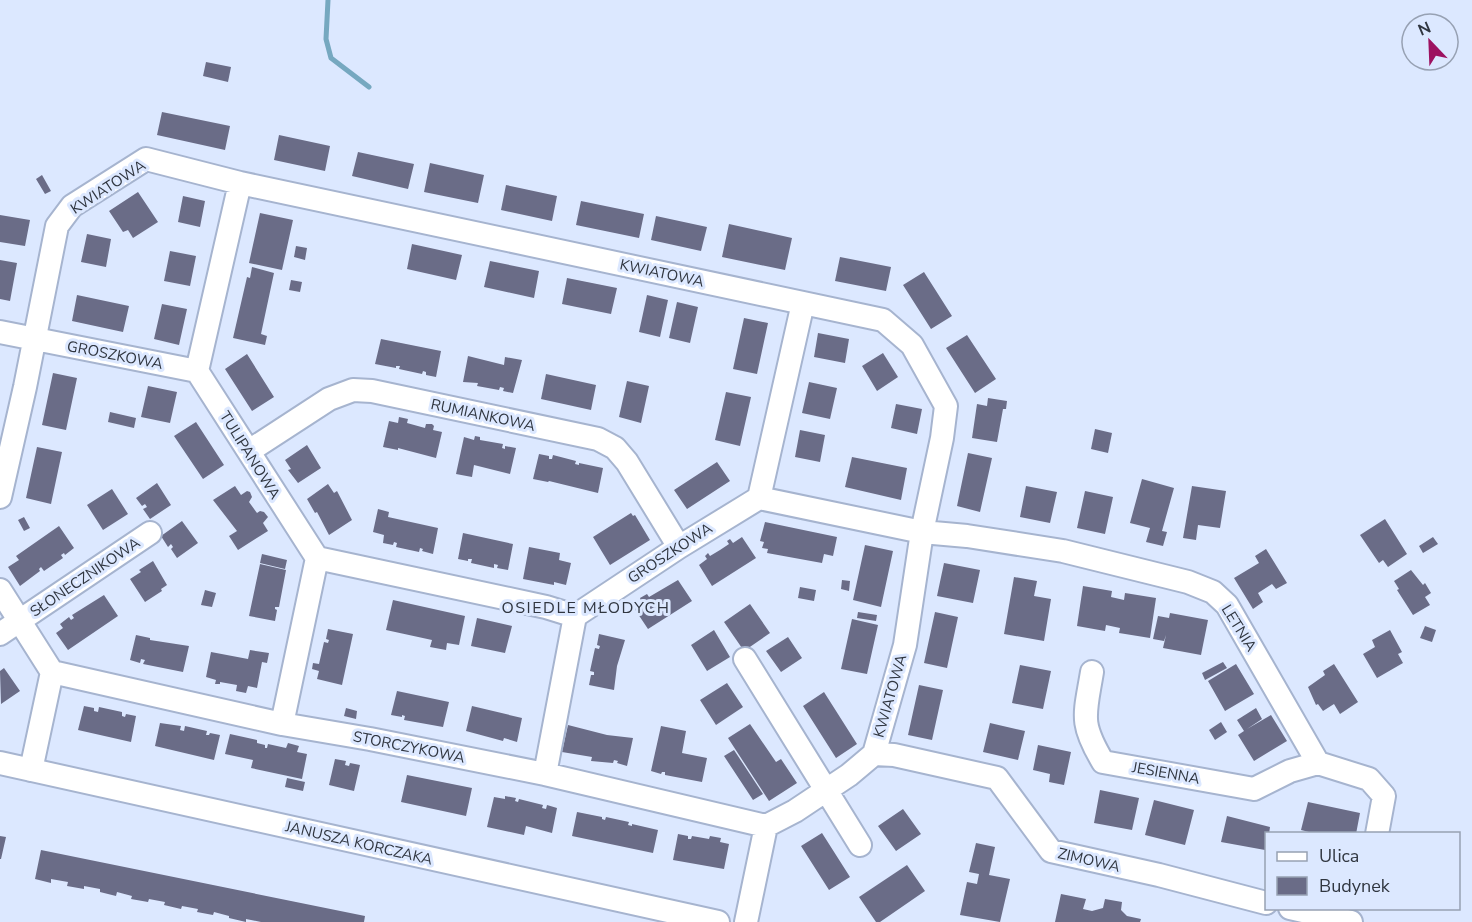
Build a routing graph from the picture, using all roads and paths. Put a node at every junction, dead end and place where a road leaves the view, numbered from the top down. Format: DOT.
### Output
graph roads {
  1 [pos="240,183"];
  2 [pos="802,303"];
  3 [pos="0,332"];
  4 [pos="34,339"];
  5 [pos="197,372"];
  6 [pos="249,451"];
  7 [pos="0,497"];
  8 [pos="759,498"];
  9 [pos="922,532"];
  10 [pos="150,533"];
  11 [pos="679,546"];
  12 [pos="317,558"];
  13 [pos="0,590"];
  14 [pos="575,616"];
  15 [pos="19,621"];
  16 [pos="0,634"];
  17 [pos="745,659"];
  18 [pos="52,672"];
  19 [pos="1092,672"];
  20 [pos="282,724"];
  21 [pos="874,754"];
  22 [pos="0,763"];
  23 [pos="1318,763"];
  24 [pos="31,770"];
  25 [pos="544,774"];
  26 [pos="826,789"];
  27 [pos="766,825"];
  28 [pos="1377,832"];
  29 [pos="860,845"];
  30 [pos="1265,903"];
  31 [pos="1295,910"];
  32 [pos="718,922"];
  33 [pos="746,922"];
  34 [pos="1351,922"];
  1 -- 2 [label="street, KWIATOWA"];
  1 -- 4 [label="street, KWIATOWA"];
  1 -- 5 [label="street"];
  2 -- 8 [label="street"];
  2 -- 9 [label="street, KWIATOWA"];
  3 -- 4 [label="street, GROSZKOWA"];
  4 -- 5 [label="street, GROSZKOWA"];
  4 -- 7 [label="street, KWIATOWA"];
  5 -- 6 [label="street, TULIPANOWA"];
  6 -- 11 [label="street, RUMIANKOWA"];
  6 -- 12 [label="street, TULIPANOWA"];
  8 -- 9 [label="street"];
  8 -- 11 [label="street, GROSZKOWA"];
  9 -- 21 [label="street, KWIATOWA"];
  9 -- 23 [label="street, LETNIA"];
  10 -- 15 [label="street, SŁONECZNIKOWA"];
  11 -- 14 [label="street, GROSZKOWA"];
  12 -- 14 [label="street"];
  12 -- 20 [label="street"];
  13 -- 15 [label="street, SŁONECZNIKOWA"];
  14 -- 25 [label="street"];
  15 -- 16 [label="street, SŁONECZNIKOWA"];
  15 -- 18 [label="street, SŁONECZNIKOWA"];
  17 -- 26 [label="street"];
  18 -- 20 [label="street, STORCZYKOWA"];
  18 -- 24 [label="street"];
  19 -- 23 [label="street, JESIENNA"];
  20 -- 25 [label="street, STORCZYKOWA"];
  21 -- 26 [label="street, KWIATOWA"];
  21 -- 30 [label="street, ZIMOWA"];
  22 -- 24 [label="street, JANUSZA KORCZAKA"];
  23 -- 28 [label="street"];
  24 -- 32 [label="street, JANUSZA KORCZAKA"];
  25 -- 27 [label="street, STORCZYKOWA"];
  26 -- 27 [label="street, KWIATOWA"];
  26 -- 29 [label="street"];
  27 -- 33 [label="street"];
  31 -- 34 [label="street"];
}
